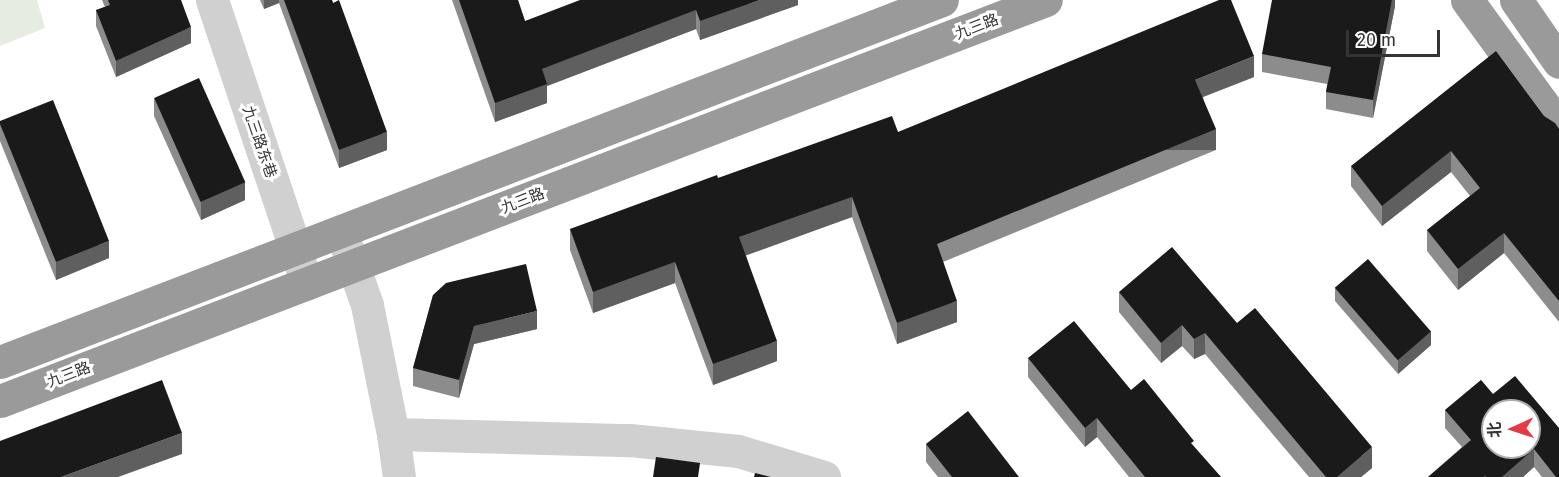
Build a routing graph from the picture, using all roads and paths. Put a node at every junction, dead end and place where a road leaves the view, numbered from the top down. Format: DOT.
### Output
graph roads {
  1 [pos="212,0"];
  2 [pos="942,0"];
  3 [pos="1046,0"];
  4 [pos="1467,0"];
  5 [pos="1516,0"];
  6 [pos="1559,62"];
  7 [pos="1559,126"];
  8 [pos="341,231"];
  9 [pos="295,248"];
  10 [pos="353,266"];
  11 [pos="307,284"];
  12 [pos="0,362"];
  13 [pos="0,401"];
  14 [pos="393,434"];
  15 [pos="399,477"];
  16 [pos="824,477"];
  1 -- 9 [label="street, 九三路东巷"];
  2 -- 8 [label="highway"];
  3 -- 10 [label="highway, 九三路"];
  4 -- 7 [label="highway"];
  5 -- 6 [label="highway"];
  8 -- 9 [label="highway"];
  8 -- 10 [label="street"];
  9 -- 11 [label="street, 九三路东巷"];
  9 -- 12 [label="highway"];
  10 -- 11 [label="highway, 九三路"];
  10 -- 14 [label="street"];
  11 -- 13 [label="highway, 九三路"];
  14 -- 15 [label="street"];
  14 -- 16 [label="street"];
}
